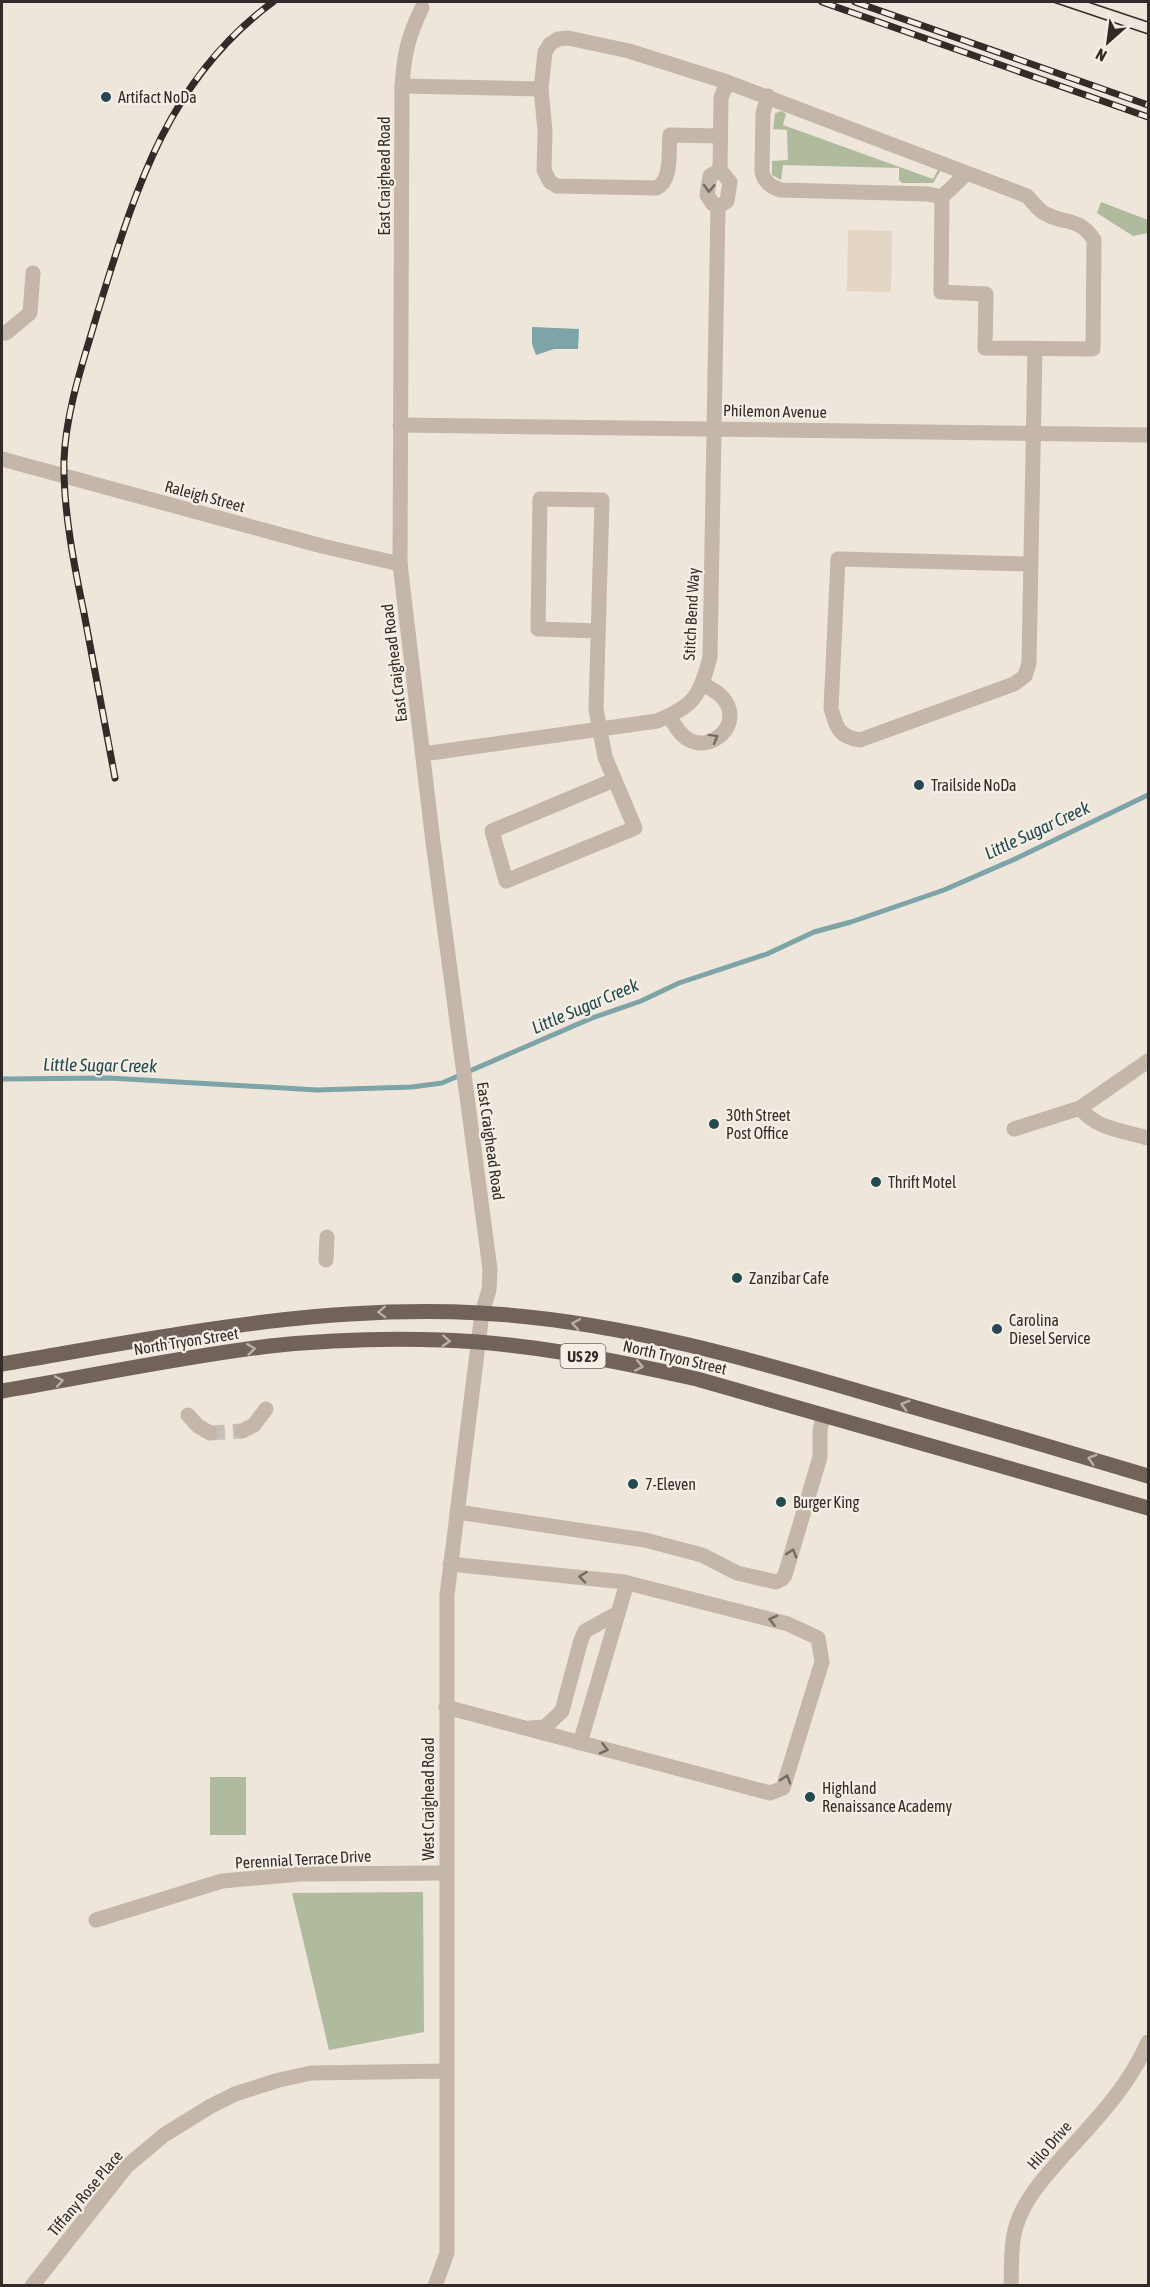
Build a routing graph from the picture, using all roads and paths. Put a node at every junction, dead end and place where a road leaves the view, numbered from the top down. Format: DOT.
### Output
graph roads {
  1 [pos="422,8"];
  2 [pos="727,82"];
  3 [pos="402,86"];
  4 [pos="541,89"];
  5 [pos="768,96"];
  6 [pos="719,136"];
  7 [pos="720,170"];
  8 [pos="966,174"];
  9 [pos="942,197"];
  10 [pos="718,207"];
  11 [pos="33,273"];
  12 [pos="2,333"];
  13 [pos="1035,349"];
  14 [pos="400,425"];
  15 [pos="714,428"];
  16 [pos="1033,434"];
  17 [pos="1149,435"];
  18 [pos="2,459"];
  19 [pos="400,564"];
  20 [pos="1030,564"];
  21 [pos="598,631"];
  22 [pos="702,684"];
  23 [pos="669,716"];
  24 [pos="598,731"];
  25 [pos="423,754"];
  26 [pos="614,780"];
  27 [pos="1149,1062"];
  28 [pos="1080,1108"];
  29 [pos="1014,1129"];
  30 [pos="1149,1138"];
  31 [pos="327,1237"];
  32 [pos="326,1260"];
  33 [pos="482,1313"];
  34 [pos="479,1343"];
  35 [pos="2,1364"];
  36 [pos="2,1391"];
  37 [pos="267,1409"];
  38 [pos="188,1415"];
  39 [pos="823,1415"];
  40 [pos="242,1431"];
  41 [pos="210,1433"];
  42 [pos="1149,1476"];
  43 [pos="1149,1508"];
  44 [pos="457,1512"];
  45 [pos="450,1564"];
  46 [pos="627,1583"];
  47 [pos="618,1613"];
  48 [pos="446,1707"];
  49 [pos="524,1728"];
  50 [pos="580,1743"];
  51 [pos="446,1873"];
  52 [pos="96,1920"];
  53 [pos="1149,2042"];
  54 [pos="447,2071"];
  55 [pos="32,2286"];
  56 [pos="435,2286"];
  57 [pos="1011,2286"];
  1 -- 3 [label="street, East Craighead Road"];
  2 -- 4 [label="street"];
  2 -- 5 [label="street"];
  2 -- 6 [label="street"];
  3 -- 4 [label="street"];
  3 -- 14 [label="street, East Craighead Road"];
  4 -- 6 [label="street"];
  5 -- 8 [label="street"];
  5 -- 9 [label="street"];
  6 -- 7 [label="street"];
  7 -- 10 [label="street"];
  7 -- 10 [label="street, one-way"];
  8 -- 9 [label="street"];
  8 -- 13 [label="street"];
  9 -- 13 [label="street"];
  10 -- 15 [label="street, Stitch Bend Way"];
  11 -- 12 [label="street"];
  13 -- 16 [label="street"];
  14 -- 15 [label="street, Philemon Avenue"];
  14 -- 19 [label="street, East Craighead Road"];
  15 -- 16 [label="street, Philemon Avenue"];
  15 -- 22 [label="street, Stitch Bend Way"];
  16 -- 17 [label="street, Philemon Avenue"];
  16 -- 20 [label="street"];
  18 -- 19 [label="street, Raleigh Street"];
  19 -- 25 [label="street, East Craighead Road"];
  20 -- 20 [label="street"];
  21 -- 21 [label="street"];
  21 -- 24 [label="street"];
  22 -- 23 [label="street, Stitch Bend Way"];
  23 -- 22 [label="street, one-way"];
  23 -- 24 [label="street, Stitch Bend Way"];
  24 -- 25 [label="street, Stitch Bend Way"];
  24 -- 26 [label="street"];
  25 -- 33 [label="street, East Craighead Road"];
  26 -- 26 [label="street"];
  27 -- 28 [label="street"];
  28 -- 29 [label="street"];
  28 -- 30 [label="street"];
  31 -- 32 [label="street"];
  33 -- 34 [label="street, West Craighead Road"];
  33 -- 35 [label="main road, North Tryon Street / US 29, one-way"];
  42 -- 33 [label="main road, North Tryon Street / US 29, one-way"];
  36 -- 34 [label="main road, North Tryon Street / US 29, one-way"];
  34 -- 39 [label="main road, North Tryon Street / US 29, one-way"];
  34 -- 44 [label="street, West Craighead Road"];
  37 -- 40 [label="street"];
  38 -- 41 [label="street"];
  39 -- 43 [label="main road, North Tryon Street / US 29"];
  44 -- 39 [label="street, one-way"];
  44 -- 45 [label="street, West Craighead Road"];
  46 -- 45 [label="street, one-way"];
  45 -- 48 [label="street, West Craighead Road"];
  46 -- 47 [label="street"];
  50 -- 46 [label="street, one-way"];
  47 -- 49 [label="street"];
  47 -- 50 [label="street"];
  48 -- 49 [label="street"];
  48 -- 51 [label="street, West Craighead Road"];
  49 -- 50 [label="street"];
  51 -- 52 [label="street, Perennial Terrace Drive"];
  51 -- 54 [label="street, West Craighead Road"];
  53 -- 57 [label="street, Hilo Drive"];
  54 -- 55 [label="street, Tiffany Rose Place"];
  54 -- 56 [label="street, West Craighead Road"];
}
